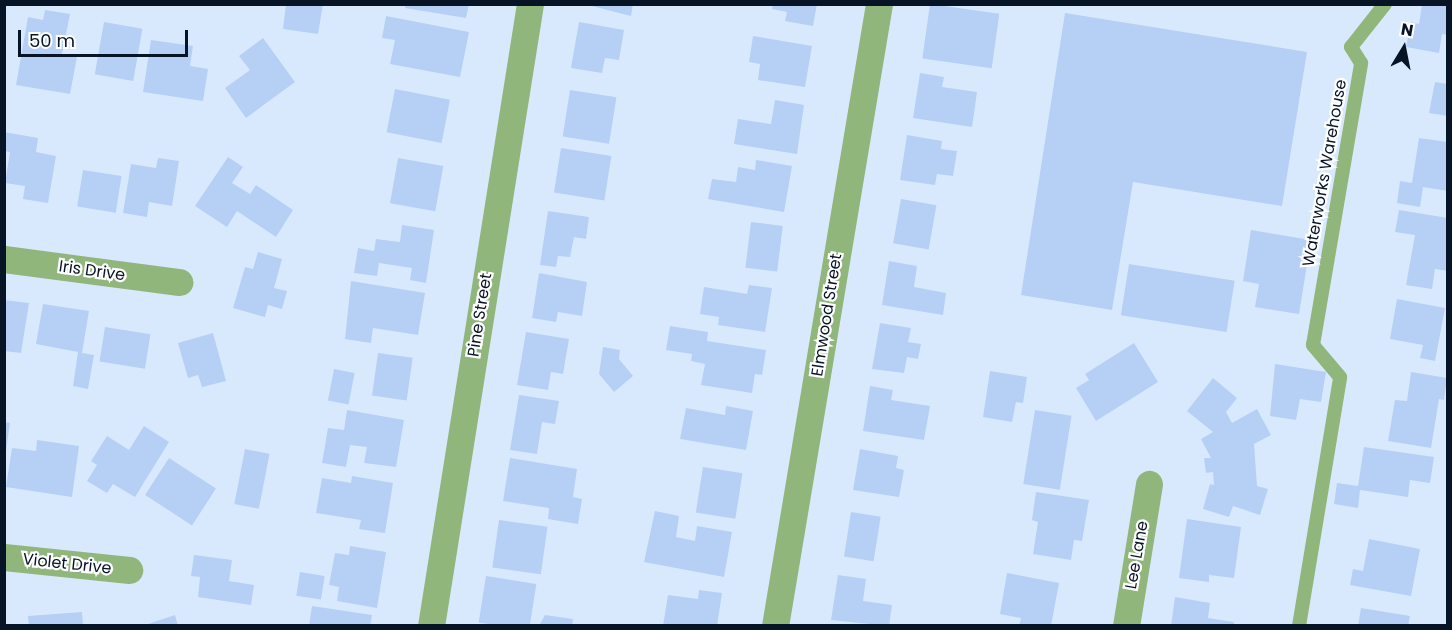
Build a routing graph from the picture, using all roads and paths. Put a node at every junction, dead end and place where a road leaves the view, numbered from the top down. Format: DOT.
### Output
graph roads {
  1 [pos="530,4"];
  2 [pos="879,4"];
  3 [pos="1386,4"];
  4 [pos="4,259"];
  5 [pos="180,282"];
  6 [pos="1149,484"];
  7 [pos="4,557"];
  8 [pos="129,570"];
  9 [pos="430,626"];
  10 [pos="775,626"];
  11 [pos="1126,626"];
  12 [pos="1299,626"];
  1 -- 9 [label="street, Pine Street"];
  2 -- 10 [label="street, Elmwood Street"];
  3 -- 12 [label="lane, Waterworks Warehouse"];
  4 -- 5 [label="street, Iris Drive"];
  6 -- 11 [label="street, Lee Lane"];
  7 -- 8 [label="street, Violet Drive"];
}
